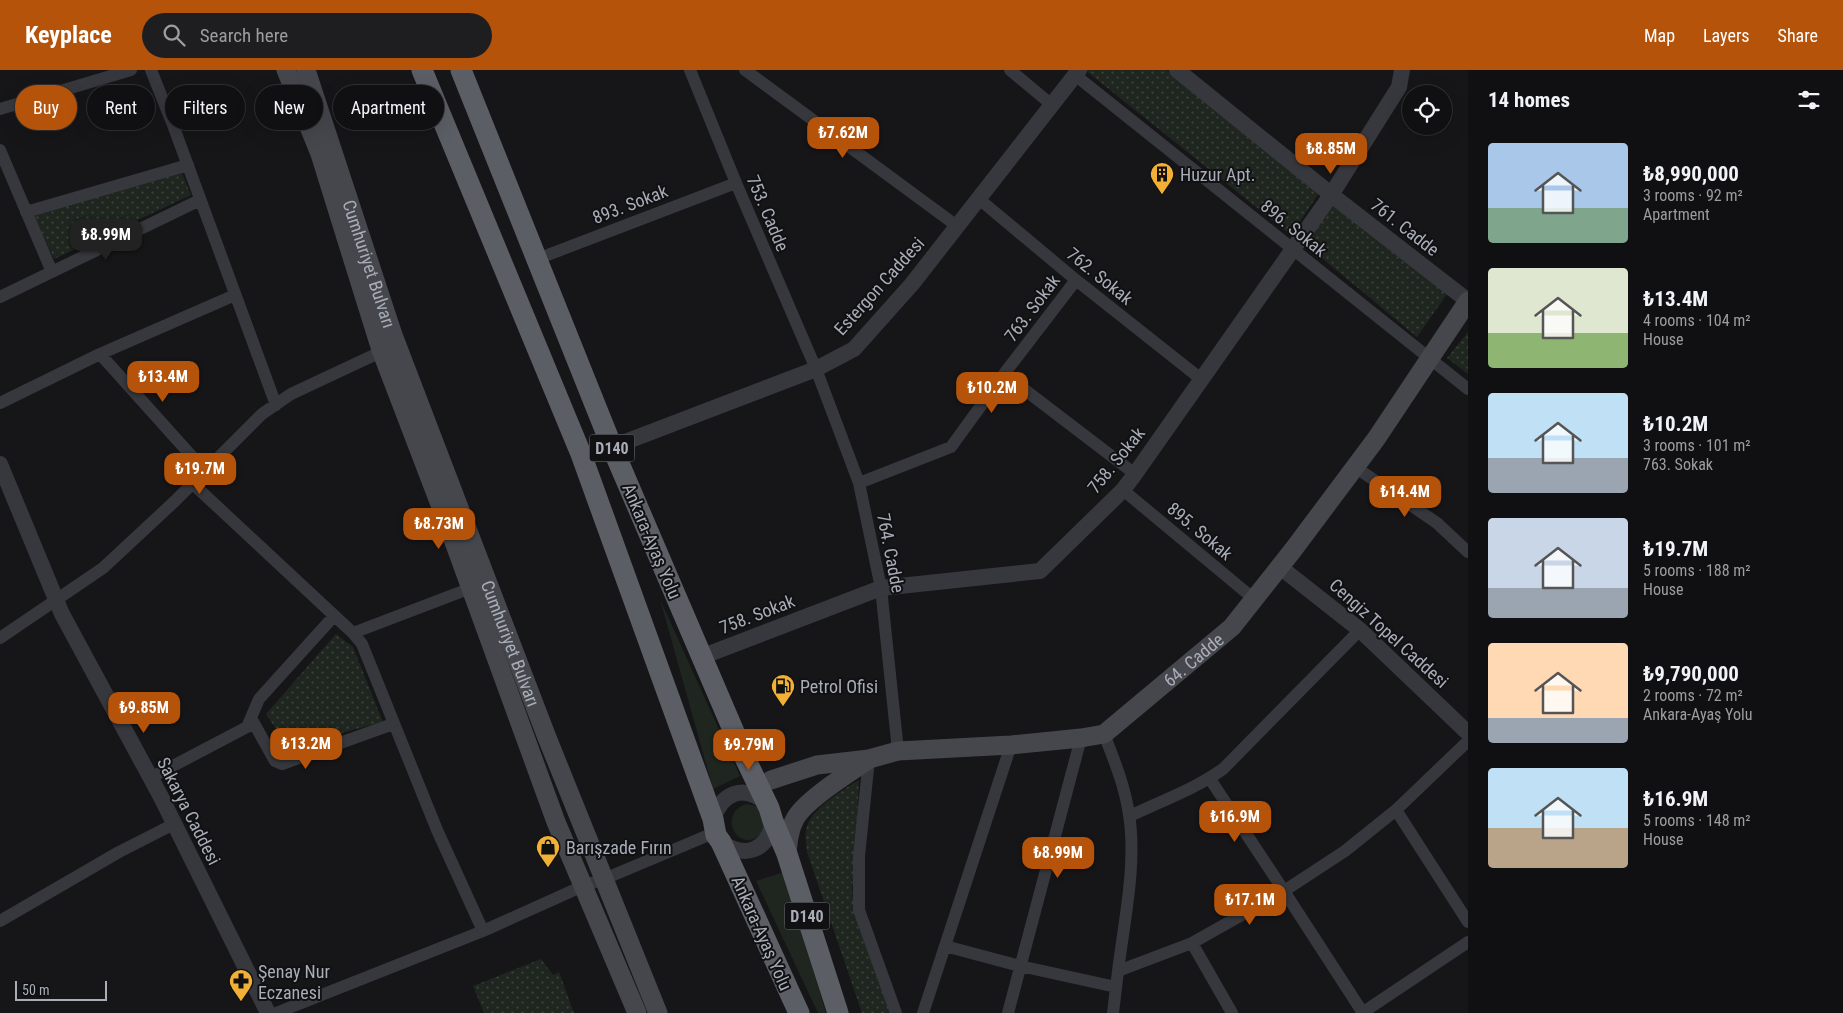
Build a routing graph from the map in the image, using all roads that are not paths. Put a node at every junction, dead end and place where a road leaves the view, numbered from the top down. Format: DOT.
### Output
graph roads {
  1 [pos="131,70"];
  2 [pos="151,70"];
  3 [pos="286,70"];
  4 [pos="306,70"];
  5 [pos="422,70"];
  6 [pos="461,70"];
  7 [pos="690,70"];
  8 [pos="746,70"];
  9 [pos="1010,70"];
  10 [pos="1178,70"];
  11 [pos="1402,70"];
  12 [pos="1077,72"];
  13 [pos="1052,105"];
  14 [pos="0,109"];
  15 [pos="0,150"];
  16 [pos="188,165"];
  17 [pos="736,183"];
  18 [pos="1331,195"];
  19 [pos="979,199"];
  20 [pos="200,200"];
  21 [pos="26,212"];
  22 [pos="958,226"];
  23 [pos="1293,249"];
  24 [pos="537,259"];
  25 [pos="52,272"];
  26 [pos="1076,280"];
  27 [pos="236,295"];
  28 [pos="0,297"];
  29 [pos="1468,301"];
  30 [pos="389,348"];
  31 [pos="100,354"];
  32 [pos="1430,358"];
  33 [pos="816,369"];
  34 [pos="1004,374"];
  35 [pos="1201,379"];
  36 [pos="1468,389"];
  37 [pos="0,403"];
  38 [pos="276,405"];
  39 [pos="612,447"];
  40 [pos="0,464"];
  41 [pos="1354,466"];
  42 [pos="205,471"];
  43 [pos="1134,474"];
  44 [pos="192,483"];
  45 [pos="859,483"];
  46 [pos="1122,490"];
  47 [pos="5,491"];
  48 [pos="1468,552"];
  49 [pos="1280,567"];
  50 [pos="471,588"];
  51 [pos="881,588"];
  52 [pos="1254,599"];
  53 [pos="56,601"];
  54 [pos="334,616"];
  55 [pos="1360,630"];
  56 [pos="353,633"];
  57 [pos="0,638"];
  58 [pos="701,656"];
  59 [pos="251,718"];
  60 [pos="393,724"];
  61 [pos="1468,733"];
  62 [pos="1104,734"];
  63 [pos="1081,738"];
  64 [pos="1468,741"];
  65 [pos="1011,745"];
  66 [pos="898,751"];
  67 [pos="869,759"];
  68 [pos="150,778"];
  69 [pos="1210,779"];
  70 [pos="765,806"];
  71 [pos="1396,810"];
  72 [pos="1130,816"];
  73 [pos="795,818"];
  74 [pos="174,824"];
  75 [pos="717,831"];
  76 [pos="787,854"];
  77 [pos="604,880"];
  78 [pos="583,886"];
  79 [pos="1284,891"];
  80 [pos="0,921"];
  81 [pos="1468,922"];
  82 [pos="483,931"];
  83 [pos="1468,942"];
  84 [pos="1192,943"];
  85 [pos="945,946"];
  86 [pos="1020,966"];
  87 [pos="1118,971"];
  88 [pos="1116,987"];
  89 [pos="268,1013"];
  90 [pos="276,1013"];
  91 [pos="637,1013"];
  92 [pos="658,1013"];
  93 [pos="799,1013"];
  94 [pos="838,1013"];
  95 [pos="896,1013"];
  96 [pos="923,1013"];
  97 [pos="1008,1013"];
  98 [pos="1113,1013"];
  99 [pos="1232,1013"];
  100 [pos="1362,1013"];
  1 -- 14 [label="street"];
  2 -- 16 [label="street"];
  3 -- 30 [label="main road, Cumhuriyet Bulvarı"];
  4 -- 30 [label="main road, Cumhuriyet Bulvarı"];
  5 -- 75 [label="highway, Ankara-Ayaş Yolu / D140"];
  6 -- 24 [label="highway, Ankara-Ayaş Yolu / D140"];
  7 -- 17 [label="street, 753. Cadde"];
  8 -- 22 [label="street"];
  9 -- 13 [label="street"];
  10 -- 18 [label="street, 761. Cadde"];
  11 -- 18 [label="street, 758. Sokak"];
  12 -- 13 [label="street, Estergon Caddesi"];
  12 -- 23 [label="street, 896. Sokak"];
  13 -- 19 [label="street, Estergon Caddesi"];
  15 -- 21 [label="street"];
  16 -- 20 [label="street"];
  16 -- 21 [label="street"];
  17 -- 24 [label="street, 893. Sokak"];
  17 -- 33 [label="street, 753. Cadde"];
  18 -- 23 [label="street, 758. Sokak"];
  18 -- 29 [label="street, 761. Cadde"];
  19 -- 22 [label="street, Estergon Caddesi"];
  19 -- 26 [label="street, 762. Sokak"];
  20 -- 25 [label="street"];
  20 -- 27 [label="street"];
  21 -- 25 [label="street"];
  22 -- 33 [label="street, Estergon Caddesi"];
  23 -- 32 [label="street, 896. Sokak"];
  23 -- 35 [label="street, 758. Sokak"];
  24 -- 39 [label="highway, Ankara-Ayaş Yolu / D140"];
  25 -- 28 [label="street"];
  26 -- 34 [label="street, 763. Sokak"];
  26 -- 35 [label="street, 762. Sokak"];
  27 -- 31 [label="street"];
  27 -- 38 [label="street"];
  29 -- 32 [label="main road, 64. Cadde"];
  30 -- 38 [label="street"];
  30 -- 50 [label="main road, Cumhuriyet Bulvarı"];
  30 -- 77 [label="main road, Cumhuriyet Bulvarı"];
  31 -- 37 [label="street"];
  31 -- 42 [label="street"];
  32 -- 36 [label="street, 896. Sokak"];
  32 -- 41 [label="main road, 64. Cadde"];
  33 -- 39 [label="street, Estergon Caddesi"];
  33 -- 45 [label="street, 764. Cadde"];
  34 -- 43 [label="street"];
  34 -- 45 [label="street, 763. Sokak"];
  35 -- 43 [label="street, 758. Sokak"];
  38 -- 42 [label="street"];
  39 -- 58 [label="highway, Ankara-Ayaş Yolu / D140"];
  40 -- 47 [label="street, Sakarya Caddesi"];
  41 -- 48 [label="street"];
  41 -- 49 [label="main road, 64. Cadde"];
  42 -- 44 [label="street"];
  43 -- 46 [label="street, 758. Sokak"];
  44 -- 53 [label="street"];
  44 -- 54 [label="street"];
  45 -- 51 [label="street, 764. Cadde"];
  46 -- 51 [label="street, 758. Sokak"];
  46 -- 52 [label="street, 895. Sokak"];
  47 -- 53 [label="street, Sakarya Caddesi"];
  49 -- 52 [label="main road, 64. Cadde"];
  49 -- 55 [label="street, Cengiz Topel Caddesi"];
  50 -- 56 [label="street"];
  50 -- 78 [label="main road, Cumhuriyet Bulvarı"];
  51 -- 58 [label="street, 758. Sokak"];
  51 -- 66 [label="street, 764. Cadde"];
  52 -- 62 [label="main road, 64. Cadde"];
  53 -- 57 [label="street"];
  53 -- 68 [label="street, Sakarya Caddesi"];
  54 -- 56 [label="street"];
  54 -- 59 [label="street"];
  55 -- 61 [label="street, Cengiz Topel Caddesi"];
  55 -- 69 [label="street"];
  56 -- 60 [label="street"];
  58 -- 70 [label="highway, Ankara-Ayaş Yolu / D140"];
  59 -- 60 [label="street"];
  59 -- 68 [label="street"];
  60 -- 82 [label="street"];
  62 -- 63 [label="main road"];
  62 -- 72 [label="street"];
  63 -- 65 [label="main road"];
  63 -- 86 [label="street"];
  64 -- 71 [label="street"];
  65 -- 66 [label="main road"];
  65 -- 85 [label="street"];
  66 -- 67 [label="main road"];
  67 -- 70 [label="main road"];
  67 -- 73 [label="main road"];
  67 -- 95 [label="street"];
  68 -- 74 [label="street, Sakarya Caddesi"];
  69 -- 72 [label="street"];
  69 -- 79 [label="street"];
  70 -- 73 [label="street"];
  70 -- 75 [label="street"];
  70 -- 75 [label="street"];
  70 -- 76 [label="highway, Ankara-Ayaş Yolu / D140"];
  71 -- 79 [label="street"];
  71 -- 81 [label="street"];
  72 -- 87 [label="street"];
  73 -- 76 [label="main road"];
  74 -- 80 [label="street"];
  74 -- 89 [label="street, Sakarya Caddesi"];
  75 -- 77 [label="street"];
  75 -- 93 [label="highway, Ankara-Ayaş Yolu / D140"];
  76 -- 94 [label="highway, Ankara-Ayaş Yolu / D140"];
  77 -- 78 [label="street"];
  77 -- 92 [label="main road, Cumhuriyet Bulvarı"];
  78 -- 82 [label="street"];
  78 -- 91 [label="main road, Cumhuriyet Bulvarı"];
  79 -- 84 [label="street"];
  79 -- 100 [label="street"];
  82 -- 90 [label="street"];
  83 -- 100 [label="street"];
  84 -- 87 [label="street"];
  84 -- 99 [label="street"];
  85 -- 86 [label="street"];
  85 -- 96 [label="street"];
  86 -- 88 [label="street"];
  86 -- 97 [label="street"];
  87 -- 88 [label="street"];
  88 -- 98 [label="street"];
}
